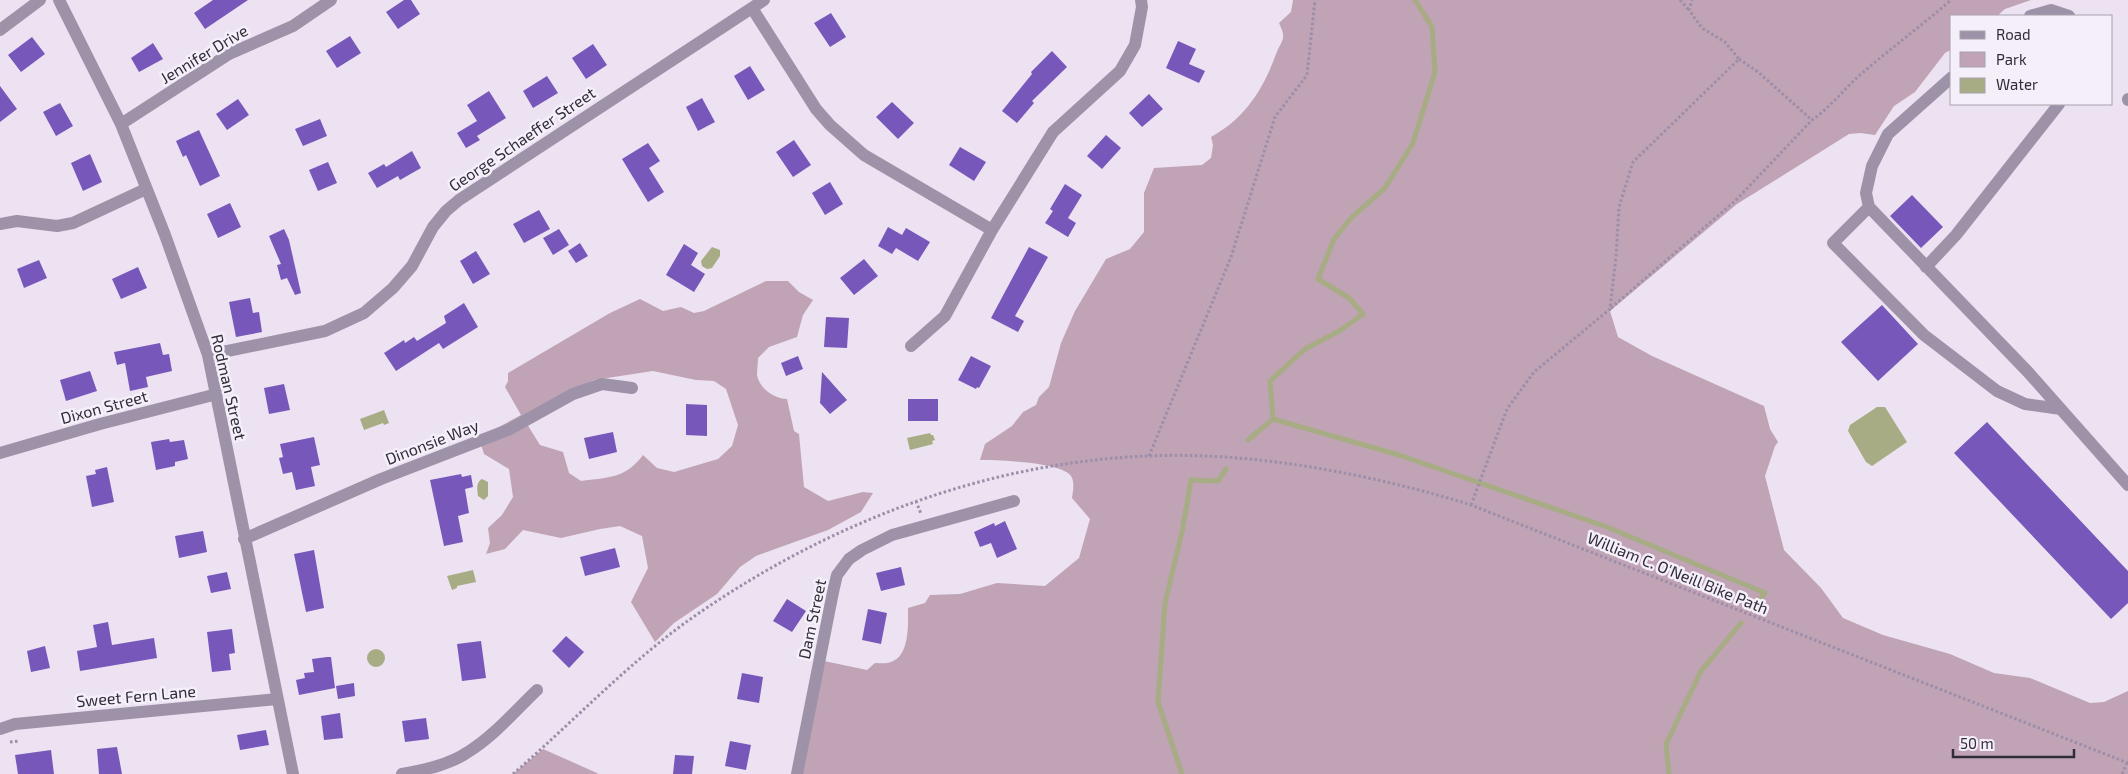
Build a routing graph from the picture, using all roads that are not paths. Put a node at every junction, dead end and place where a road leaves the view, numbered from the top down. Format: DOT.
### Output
graph roads {
  1 [pos="40,0"];
  2 [pos="59,0"];
  3 [pos="331,0"];
  4 [pos="764,0"];
  5 [pos="1142,0"];
  6 [pos="752,8"];
  7 [pos="2034,15"];
  8 [pos="2066,15"];
  9 [pos="0,30"];
  10 [pos="1950,79"];
  11 [pos="2058,105"];
  12 [pos="121,124"];
  13 [pos="146,189"];
  14 [pos="1869,207"];
  15 [pos="0,224"];
  16 [pos="992,230"];
  17 [pos="1926,267"];
  18 [pos="911,346"];
  19 [pos="208,355"];
  20 [pos="632,388"];
  21 [pos="217,394"];
  22 [pos="2061,409"];
  23 [pos="0,453"];
  24 [pos="2128,485"];
  25 [pos="1014,501"];
  26 [pos="244,539"];
  27 [pos="537,690"];
  28 [pos="277,698"];
  29 [pos="0,729"];
  30 [pos="293,774"];
  31 [pos="402,774"];
  32 [pos="797,774"];
  1 -- 9 [label="street"];
  2 -- 12 [label="street, Rodman Street"];
  3 -- 12 [label="street, Jennifer Drive"];
  4 -- 6 [label="street, George Schaeffer Street"];
  5 -- 16 [label="street"];
  6 -- 16 [label="street"];
  6 -- 19 [label="street, George Schaeffer Street"];
  7 -- 8 [label="street"];
  10 -- 14 [label="street"];
  11 -- 17 [label="street"];
  12 -- 13 [label="street, Rodman Street"];
  13 -- 15 [label="street"];
  13 -- 19 [label="street, Rodman Street"];
  14 -- 17 [label="street"];
  14 -- 22 [label="street"];
  16 -- 18 [label="street"];
  17 -- 22 [label="street"];
  19 -- 21 [label="street, Rodman Street"];
  20 -- 26 [label="street, Dinonsie Way"];
  21 -- 23 [label="street, Dixon Street"];
  21 -- 26 [label="street, Rodman Street"];
  22 -- 24 [label="street"];
  25 -- 32 [label="street, Dam Street"];
  26 -- 28 [label="street, Rodman Street"];
  27 -- 31 [label="street"];
  28 -- 29 [label="street, Sweet Fern Lane"];
  28 -- 30 [label="street, Rodman Street"];
}
